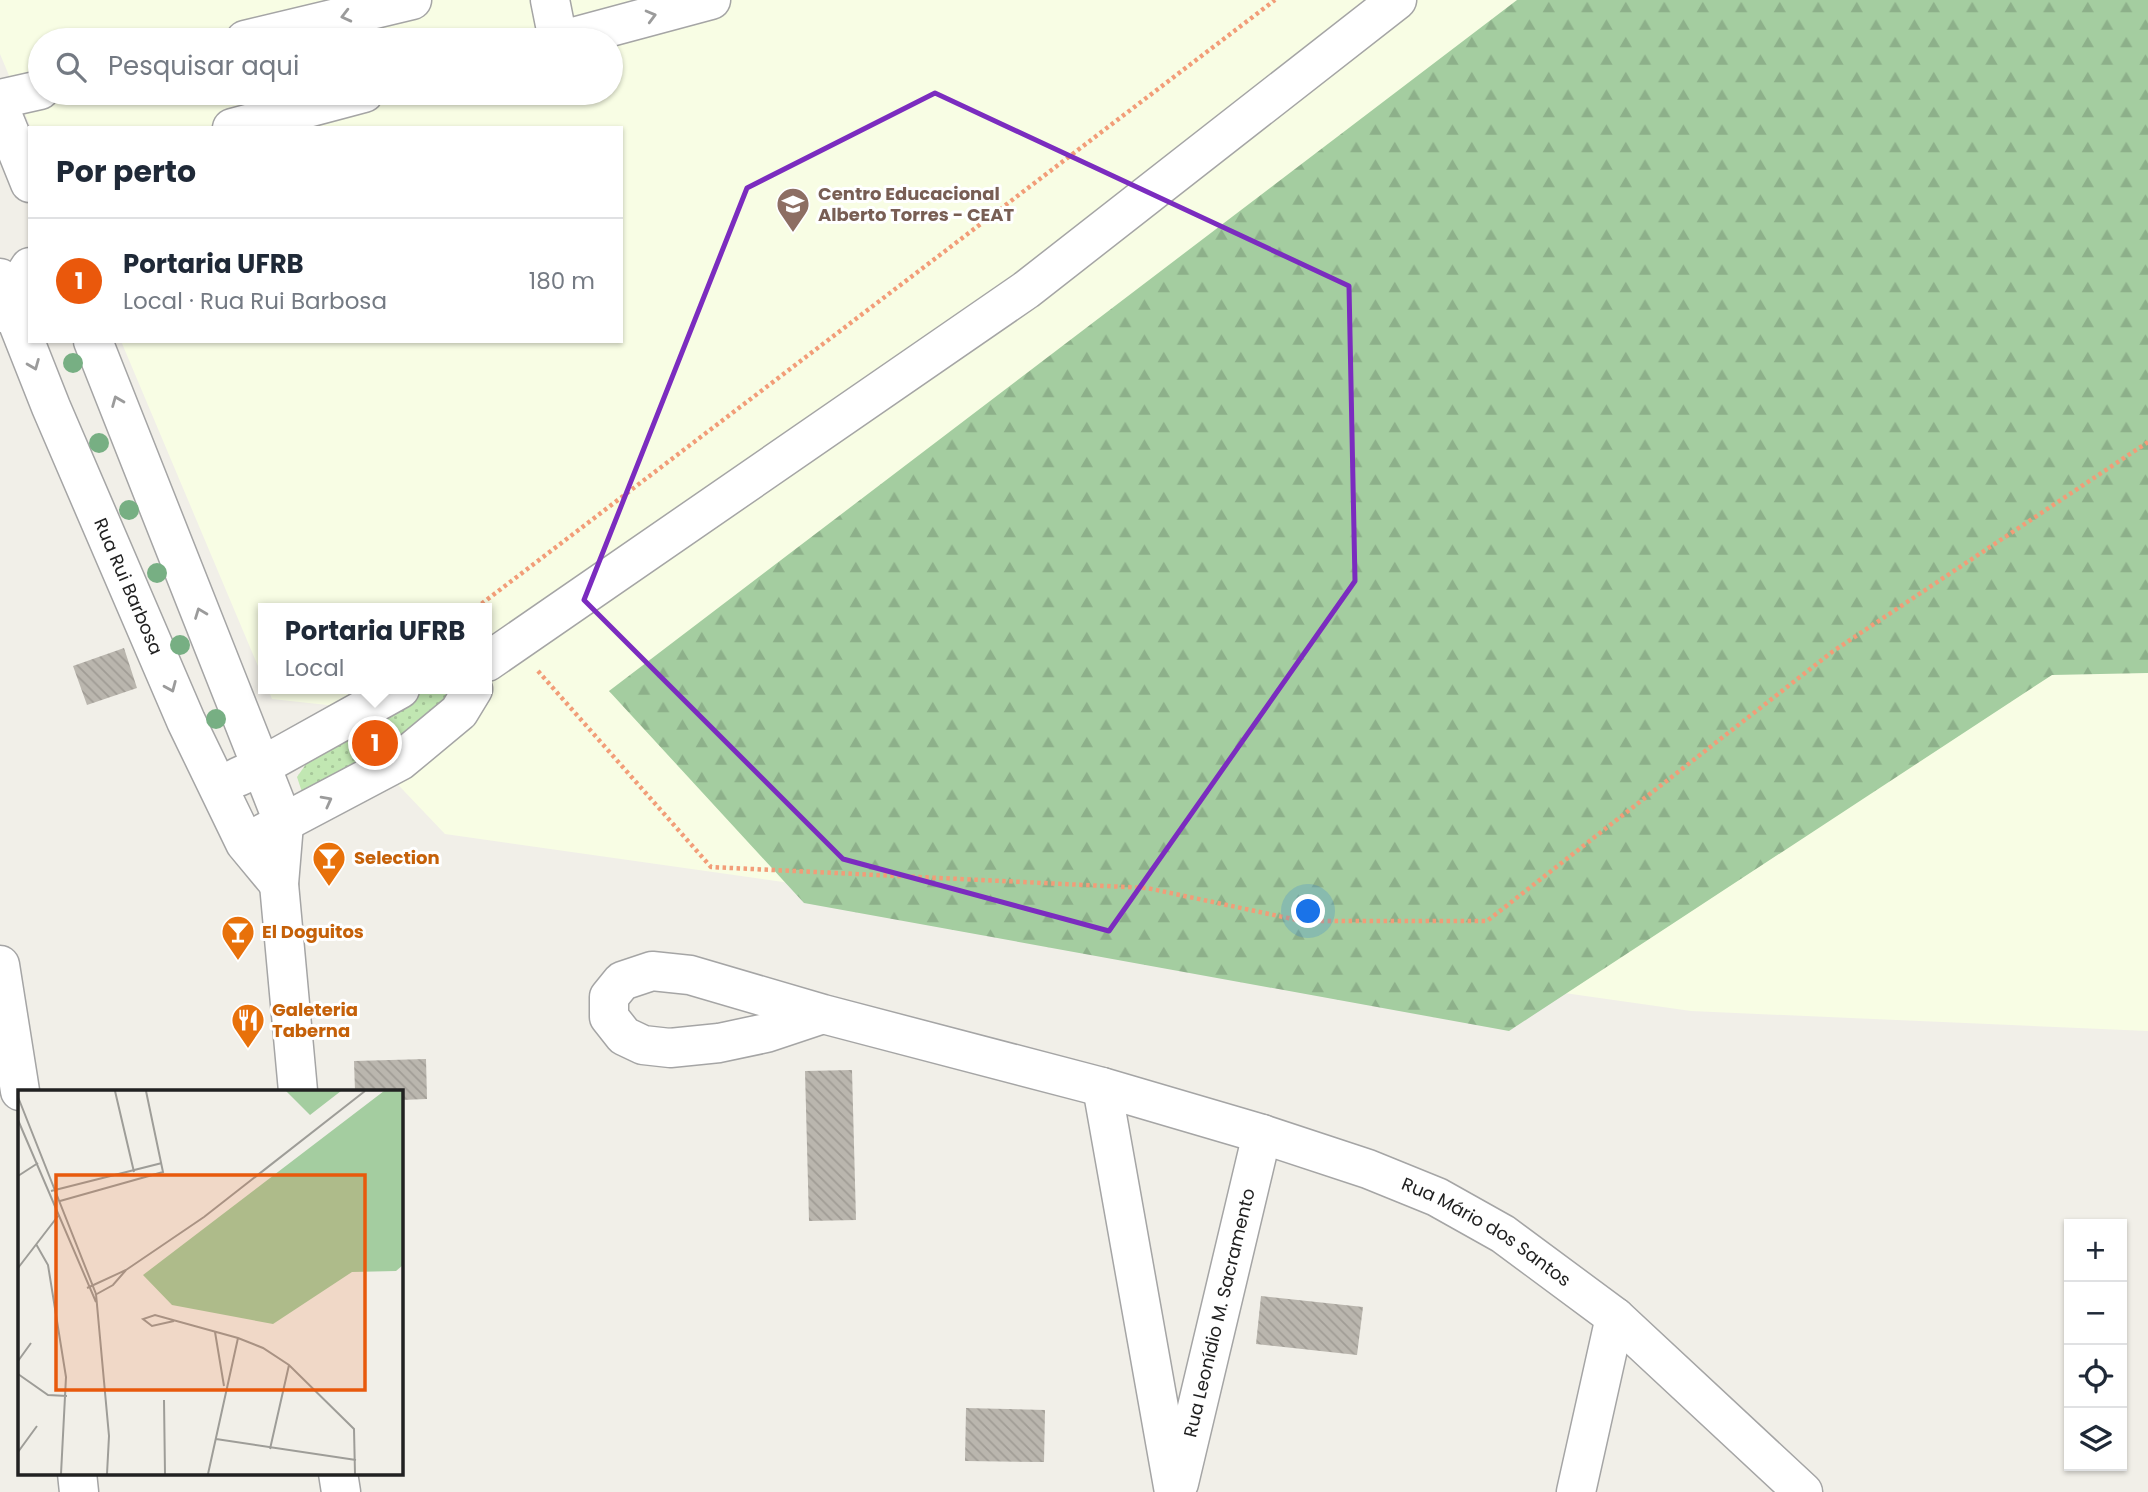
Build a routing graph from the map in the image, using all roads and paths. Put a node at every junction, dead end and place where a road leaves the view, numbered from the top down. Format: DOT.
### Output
graph roads {
  1 [pos="412,0"];
  2 [pos="550,0"];
  3 [pos="711,0"];
  4 [pos="1275,0"];
  5 [pos="1397,0"];
  6 [pos="295,28"];
  7 [pos="557,28"];
  8 [pos="605,28"];
  9 [pos="28,93"];
  10 [pos="0,99"];
  11 [pos="319,105"];
  12 [pos="0,109"];
  13 [pos="240,126"];
  14 [pos="28,177"];
  15 [pos="28,269"];
  16 [pos="3,298"];
  17 [pos="94,343"];
  18 [pos="2148,442"];
  19 [pos="482,603"];
  20 [pos="492,663"];
  21 [pos="492,666"];
  22 [pos="391,694"];
  23 [pos="471,694"];
  24 [pos="260,767"];
  25 [pos="216,786"];
  26 [pos="284,824"];
  27 [pos="245,843"];
  28 [pos="279,884"];
  29 [pos="0,965"];
  30 [pos="823,1014"];
  31 [pos="1102,1087"];
  32 [pos="20,1090"];
  33 [pos="298,1090"];
  34 [pos="1262,1134"];
  35 [pos="1615,1317"];
  36 [pos="77,1474"];
  37 [pos="338,1474"];
  38 [pos="79,1492"];
  39 [pos="341,1492"];
  40 [pos="1175,1492"];
  41 [pos="1576,1492"];
  42 [pos="1803,1492"];
  1 -- 6 [label="street, one-way"];
  2 -- 7 [label="street"];
  8 -- 3 [label="street, one-way"];
  4 -- 19 [label="path"];
  5 -- 20 [label="street"];
  9 -- 10 [label="street"];
  11 -- 13 [label="street"];
  12 -- 14 [label="street"];
  15 -- 16 [label="street"];
  16 -- 25 [label="street, Rua Rui Barbosa, one-way"];
  24 -- 17 [label="street, one-way"];
  18 -- 21 [label="path"];
  22 -- 24 [label="street"];
  26 -- 23 [label="street, one-way"];
  24 -- 25 [label="street"];
  24 -- 26 [label="street"];
  25 -- 27 [label="street, Rua Rui Barbosa"];
  26 -- 27 [label="street"];
  26 -- 28 [label="street"];
  27 -- 28 [label="street, Rua Rui Barbosa"];
  28 -- 33 [label="street"];
  29 -- 32 [label="street"];
  30 -- 31 [label="street, Rua Mário dos Santos"];
  31 -- 34 [label="street, Rua Mário dos Santos"];
  31 -- 40 [label="street"];
  34 -- 35 [label="street, Rua Mário dos Santos"];
  34 -- 40 [label="street, Rua Leonídio M. Sacramento"];
  35 -- 41 [label="street"];
  35 -- 42 [label="street, Rua Mário dos Santos"];
  36 -- 38 [label="street"];
  37 -- 39 [label="street"];
}
